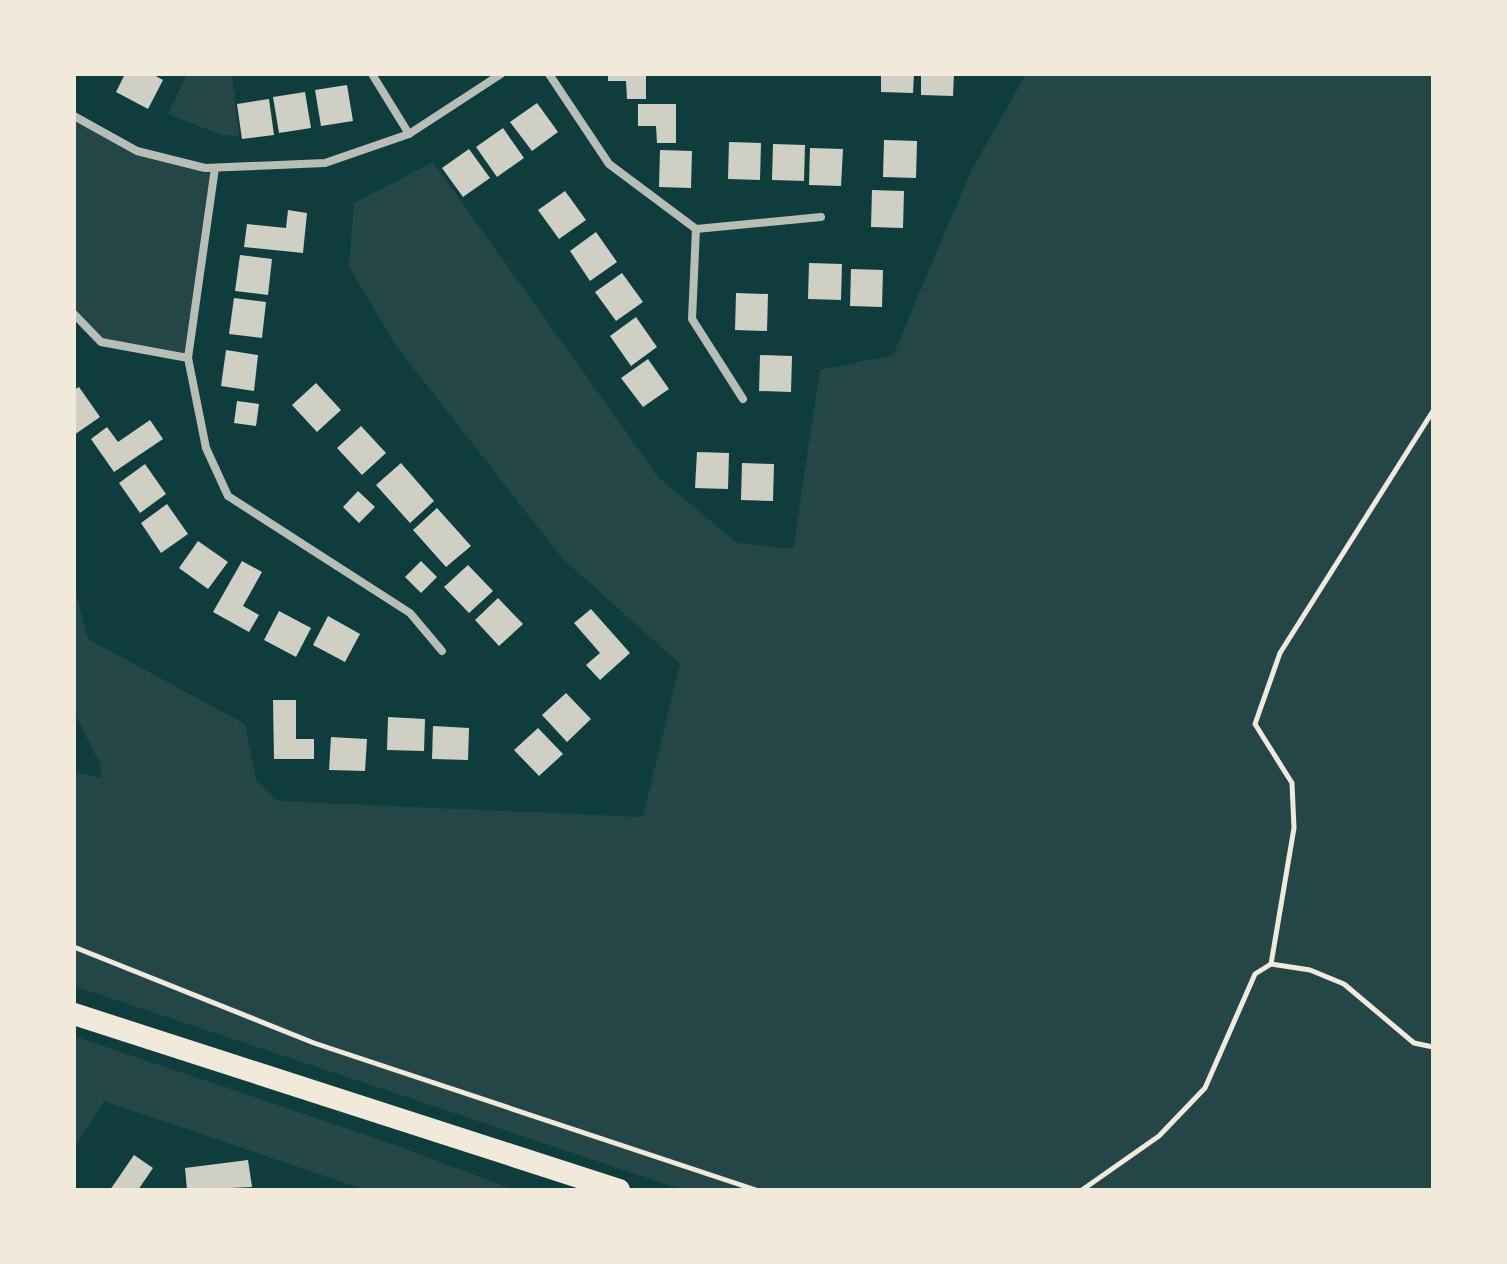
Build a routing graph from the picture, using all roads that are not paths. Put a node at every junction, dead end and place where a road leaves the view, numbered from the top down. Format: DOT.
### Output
graph roads {
  1 [pos="372,74"];
  2 [pos="501,74"];
  3 [pos="549,74"];
  4 [pos="74,116"];
  5 [pos="409,134"];
  6 [pos="215,168"];
  7 [pos="821,217"];
  8 [pos="696,229"];
  9 [pos="74,314"];
  10 [pos="188,358"];
  11 [pos="743,399"];
  12 [pos="442,651"];
  13 [pos="74,1014"];
  14 [pos="619,1190"];
  1 -- 5 [label="street"];
  2 -- 5 [label="street"];
  3 -- 8 [label="street"];
  4 -- 6 [label="street"];
  5 -- 6 [label="street"];
  6 -- 10 [label="street"];
  7 -- 8 [label="street"];
  8 -- 11 [label="street"];
  9 -- 10 [label="street"];
  10 -- 12 [label="street"];
  13 -- 14 [label="highway"];
}
